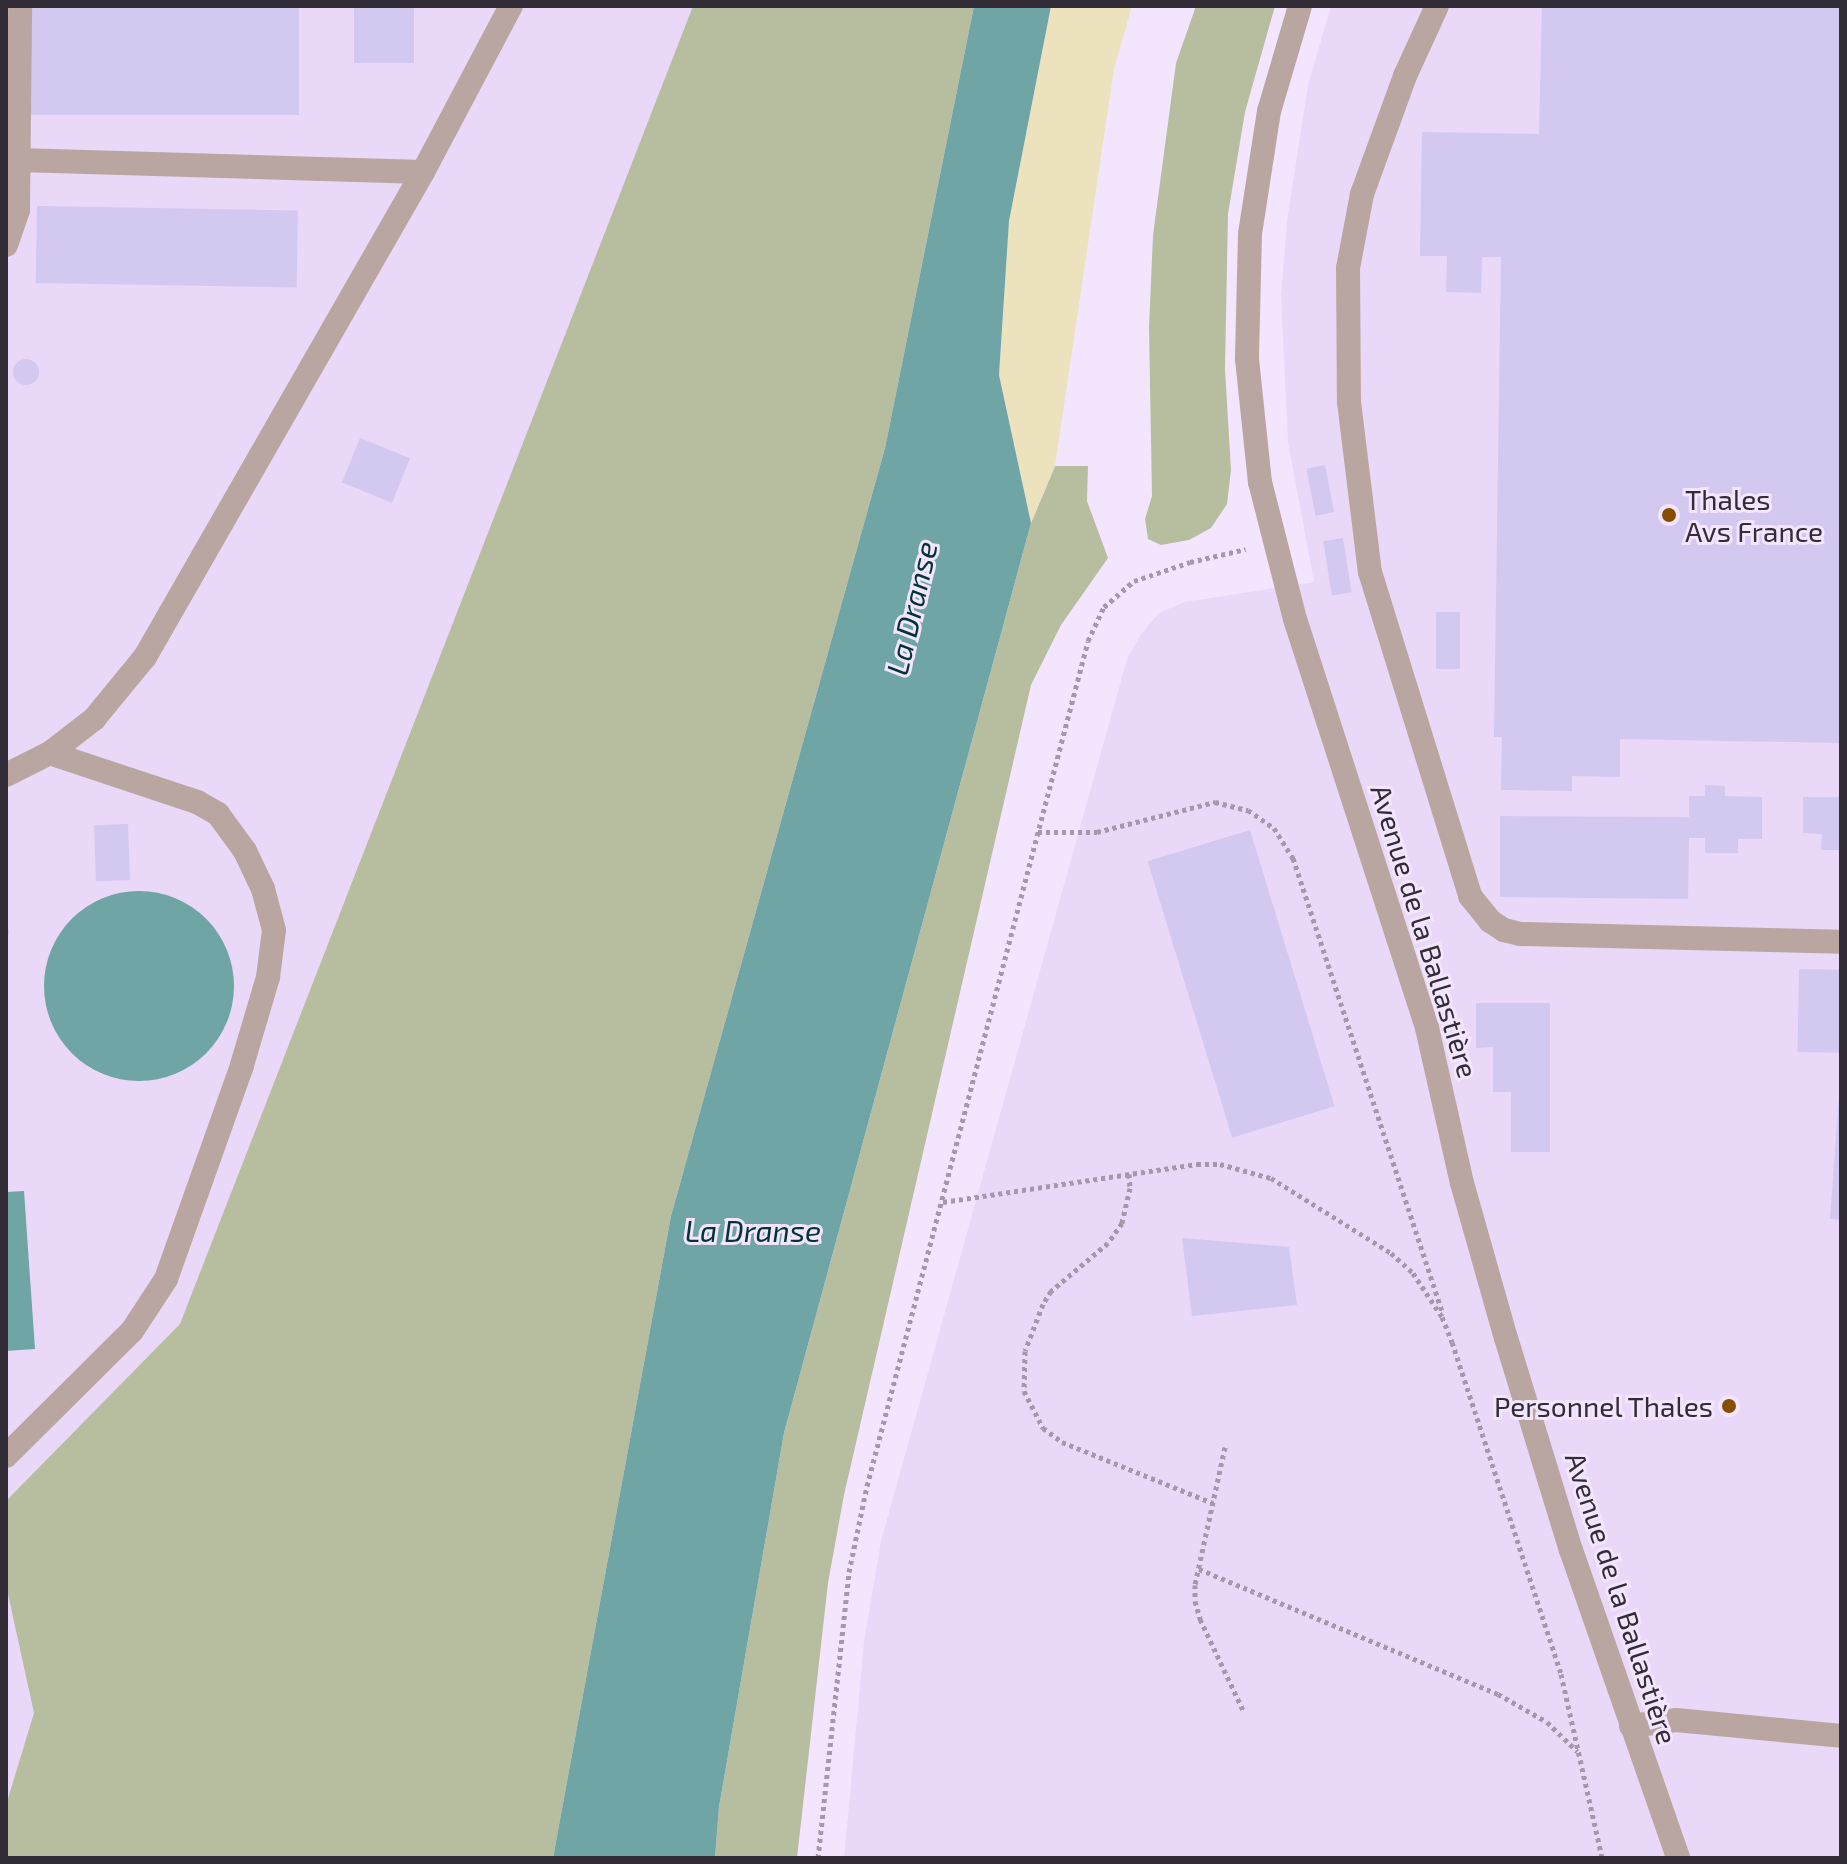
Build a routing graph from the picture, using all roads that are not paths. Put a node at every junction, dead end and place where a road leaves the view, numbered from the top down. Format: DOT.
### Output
graph roads {
  1 [pos="20,6"];
  2 [pos="511,6"];
  3 [pos="1300,6"];
  4 [pos="1437,6"];
  5 [pos="18,160"];
  6 [pos="423,172"];
  7 [pos="6,245"];
  8 [pos="50,753"];
  9 [pos="6,775"];
  10 [pos="1841,942"];
  11 [pos="6,1456"];
  12 [pos="1631,1726"];
  13 [pos="1841,1736"];
  14 [pos="1678,1858"];
  1 -- 5 [label="street"];
  2 -- 6 [label="street"];
  3 -- 12 [label="street, Avenue de la Ballastière"];
  4 -- 10 [label="street"];
  5 -- 6 [label="street"];
  5 -- 7 [label="street"];
  6 -- 8 [label="street"];
  8 -- 9 [label="street"];
  8 -- 11 [label="street"];
  12 -- 13 [label="street"];
  12 -- 14 [label="street, Avenue de la Ballastière"];
}
